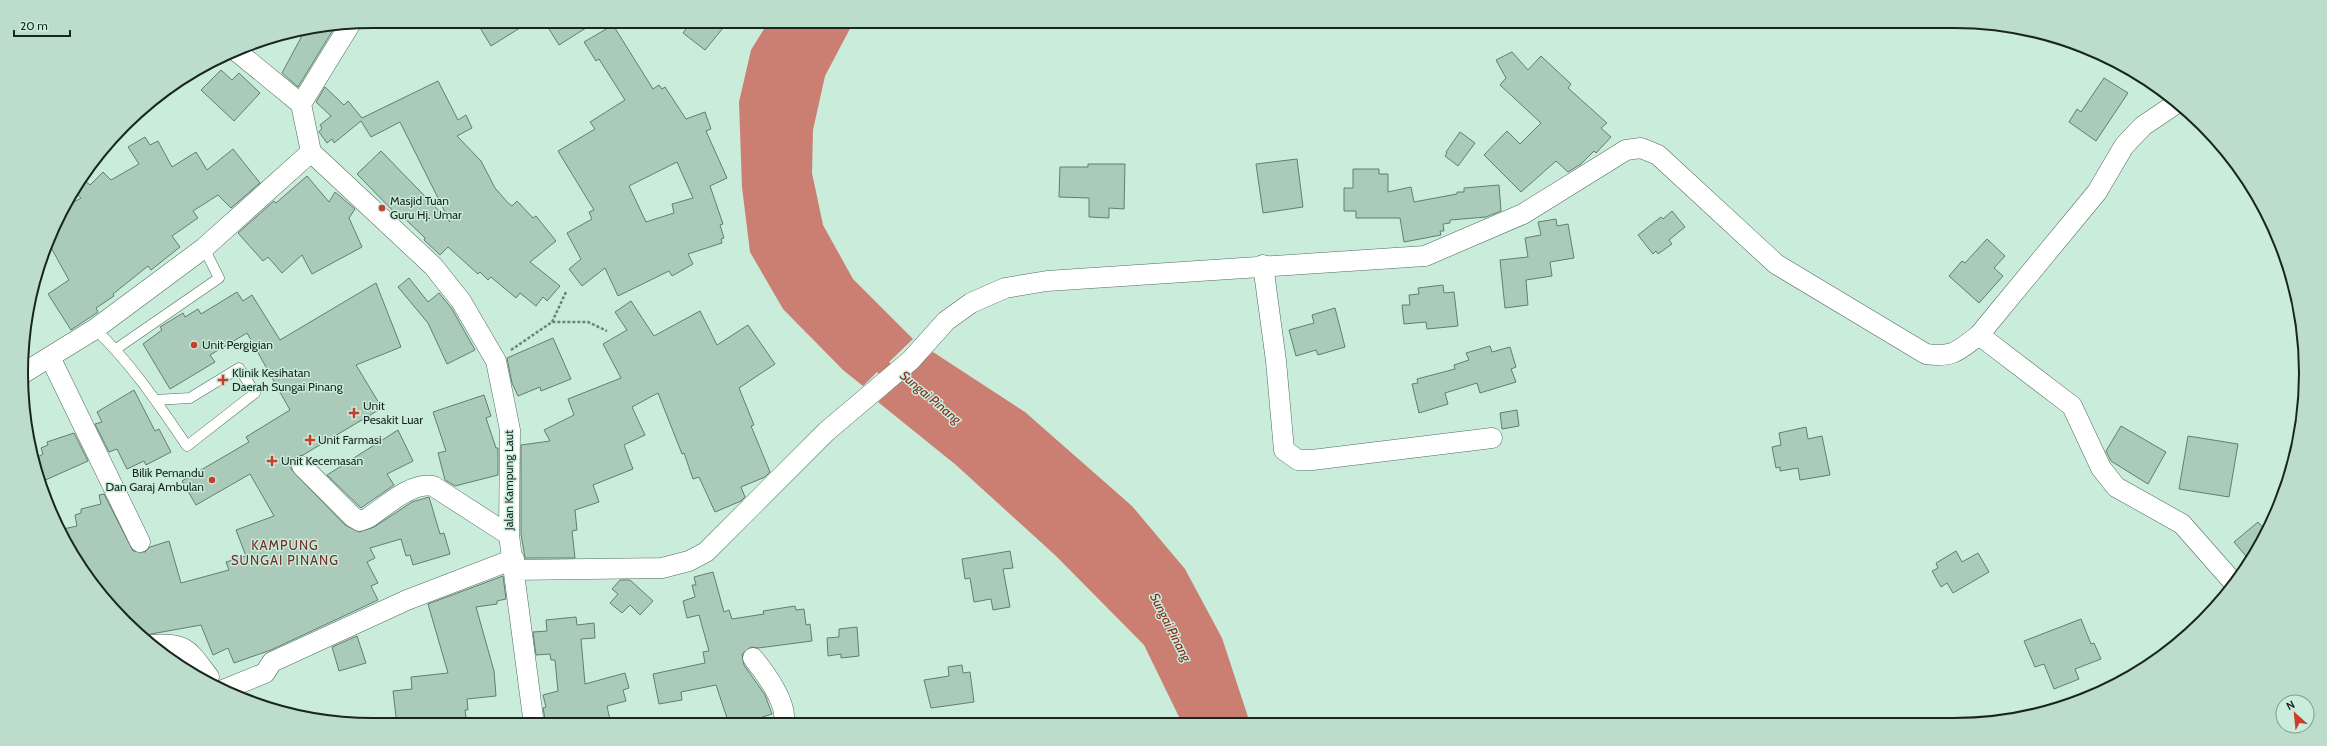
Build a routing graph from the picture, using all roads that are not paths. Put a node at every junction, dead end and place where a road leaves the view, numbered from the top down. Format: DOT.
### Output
graph roads {
  1 [pos="348,29"];
  2 [pos="240,54"];
  3 [pos="301,104"];
  4 [pos="2172,106"];
  5 [pos="312,152"];
  6 [pos="204,248"];
  7 [pos="1263,266"];
  8 [pos="95,329"];
  9 [pos="1979,335"];
  10 [pos="116,349"];
  11 [pos="50,357"];
  12 [pos="28,370"];
  13 [pos="156,400"];
  14 [pos="1492,438"];
  15 [pos="302,466"];
  16 [pos="509,535"];
  17 [pos="140,542"];
  18 [pos="514,564"];
  19 [pos="2231,579"];
  20 [pos="160,644"];
  21 [pos="753,658"];
  22 [pos="207,676"];
  23 [pos="220,682"];
  24 [pos="533,718"];
  25 [pos="785,718"];
  1 -- 3 [label="street"];
  2 -- 3 [label="street"];
  3 -- 5 [label="street"];
  4 -- 9 [label="street"];
  5 -- 6 [label="street"];
  5 -- 16 [label="street, Jalan Kampung Laut"];
  6 -- 8 [label="street"];
  6 -- 10 [label="lane"];
  7 -- 9 [label="street"];
  7 -- 14 [label="street"];
  7 -- 18 [label="street"];
  8 -- 10 [label="lane"];
  8 -- 11 [label="street"];
  9 -- 19 [label="street"];
  10 -- 13 [label="lane"];
  11 -- 12 [label="street"];
  11 -- 17 [label="street"];
  13 -- 13 [label="lane"];
  15 -- 16 [label="street"];
  16 -- 18 [label="street, Jalan Kampung Laut"];
  18 -- 23 [label="street"];
  18 -- 24 [label="street, Jalan Kampung Laut"];
  20 -- 22 [label="street"];
  21 -- 25 [label="street"];
}
